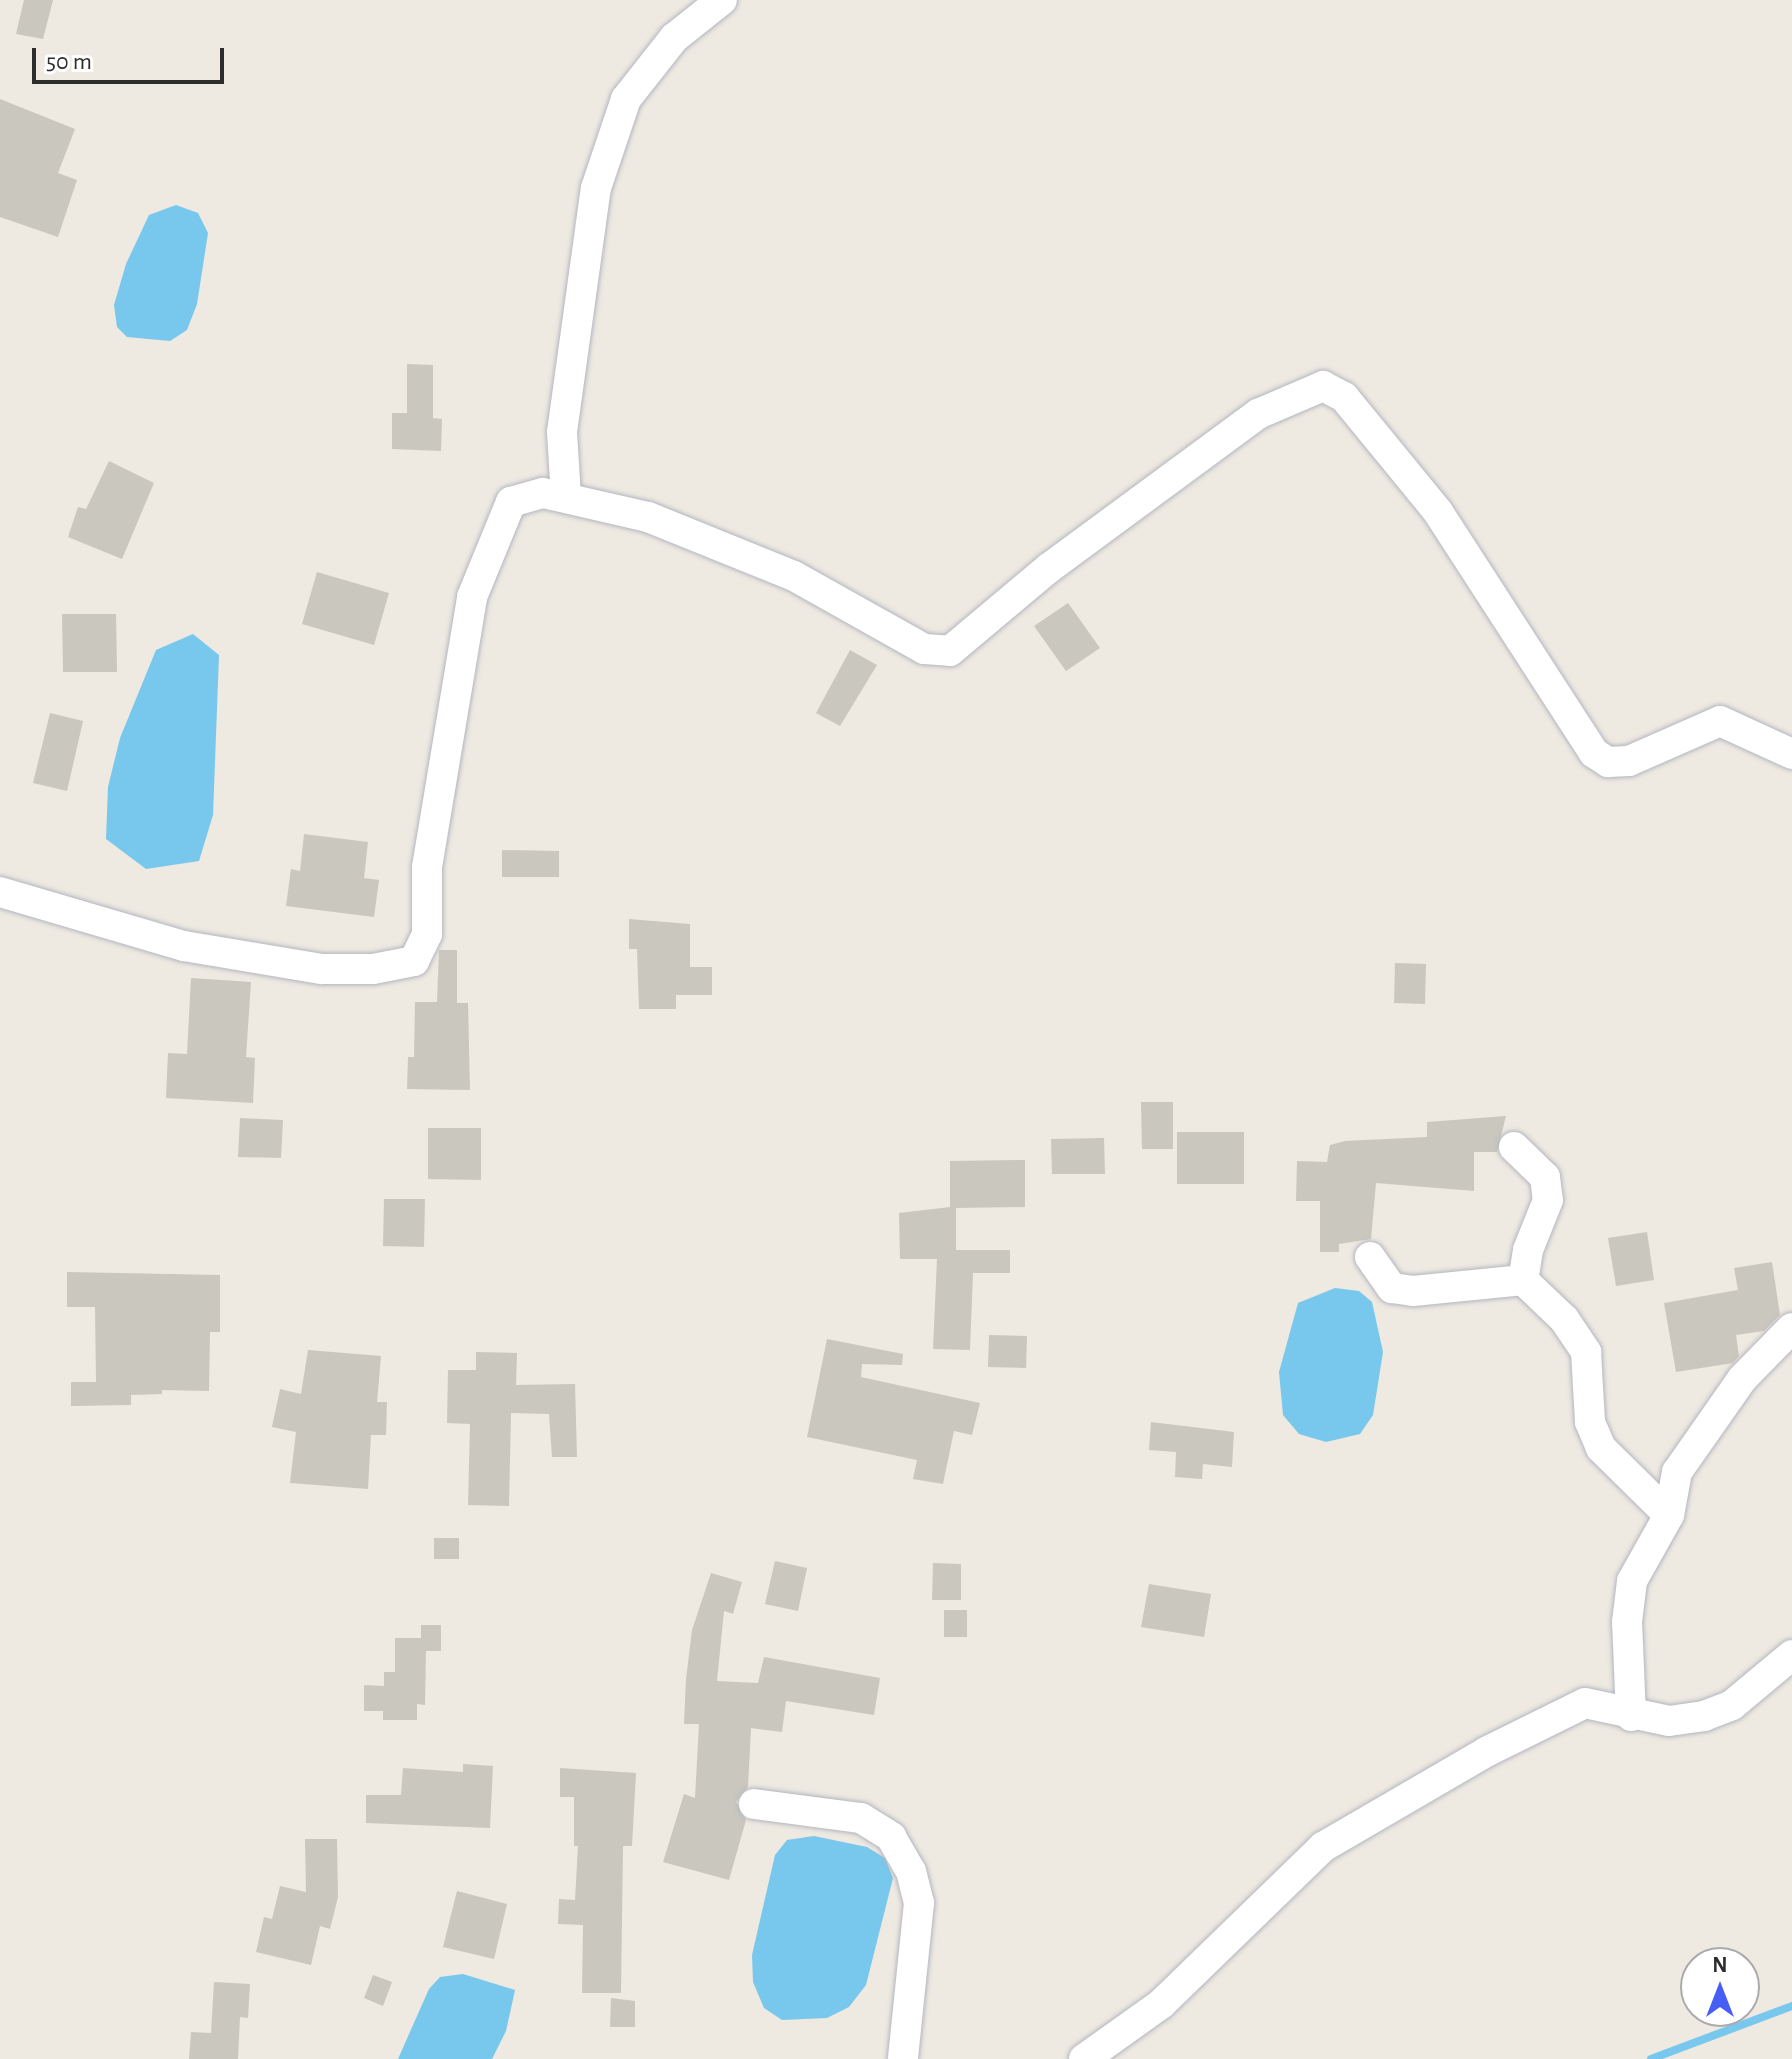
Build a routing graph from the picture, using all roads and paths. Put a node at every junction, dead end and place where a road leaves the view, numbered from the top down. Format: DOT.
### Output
graph roads {
  1 [pos="722,0"];
  2 [pos="566,497"];
  3 [pos="1792,754"];
  4 [pos="0,892"];
  5 [pos="1514,1147"];
  6 [pos="1370,1257"];
  7 [pos="1523,1280"];
  8 [pos="1792,1328"];
  9 [pos="1669,1515"];
  10 [pos="1792,1655"];
  11 [pos="1631,1716"];
  12 [pos="754,1804"];
  13 [pos="903,2059"];
  14 [pos="1084,2059"];
  1 -- 2 [label="street"];
  2 -- 3 [label="street"];
  2 -- 4 [label="street"];
  5 -- 7 [label="street"];
  6 -- 7 [label="street"];
  7 -- 9 [label="street"];
  8 -- 9 [label="street"];
  9 -- 11 [label="street"];
  10 -- 11 [label="street"];
  11 -- 14 [label="street"];
  12 -- 13 [label="street"];
}
